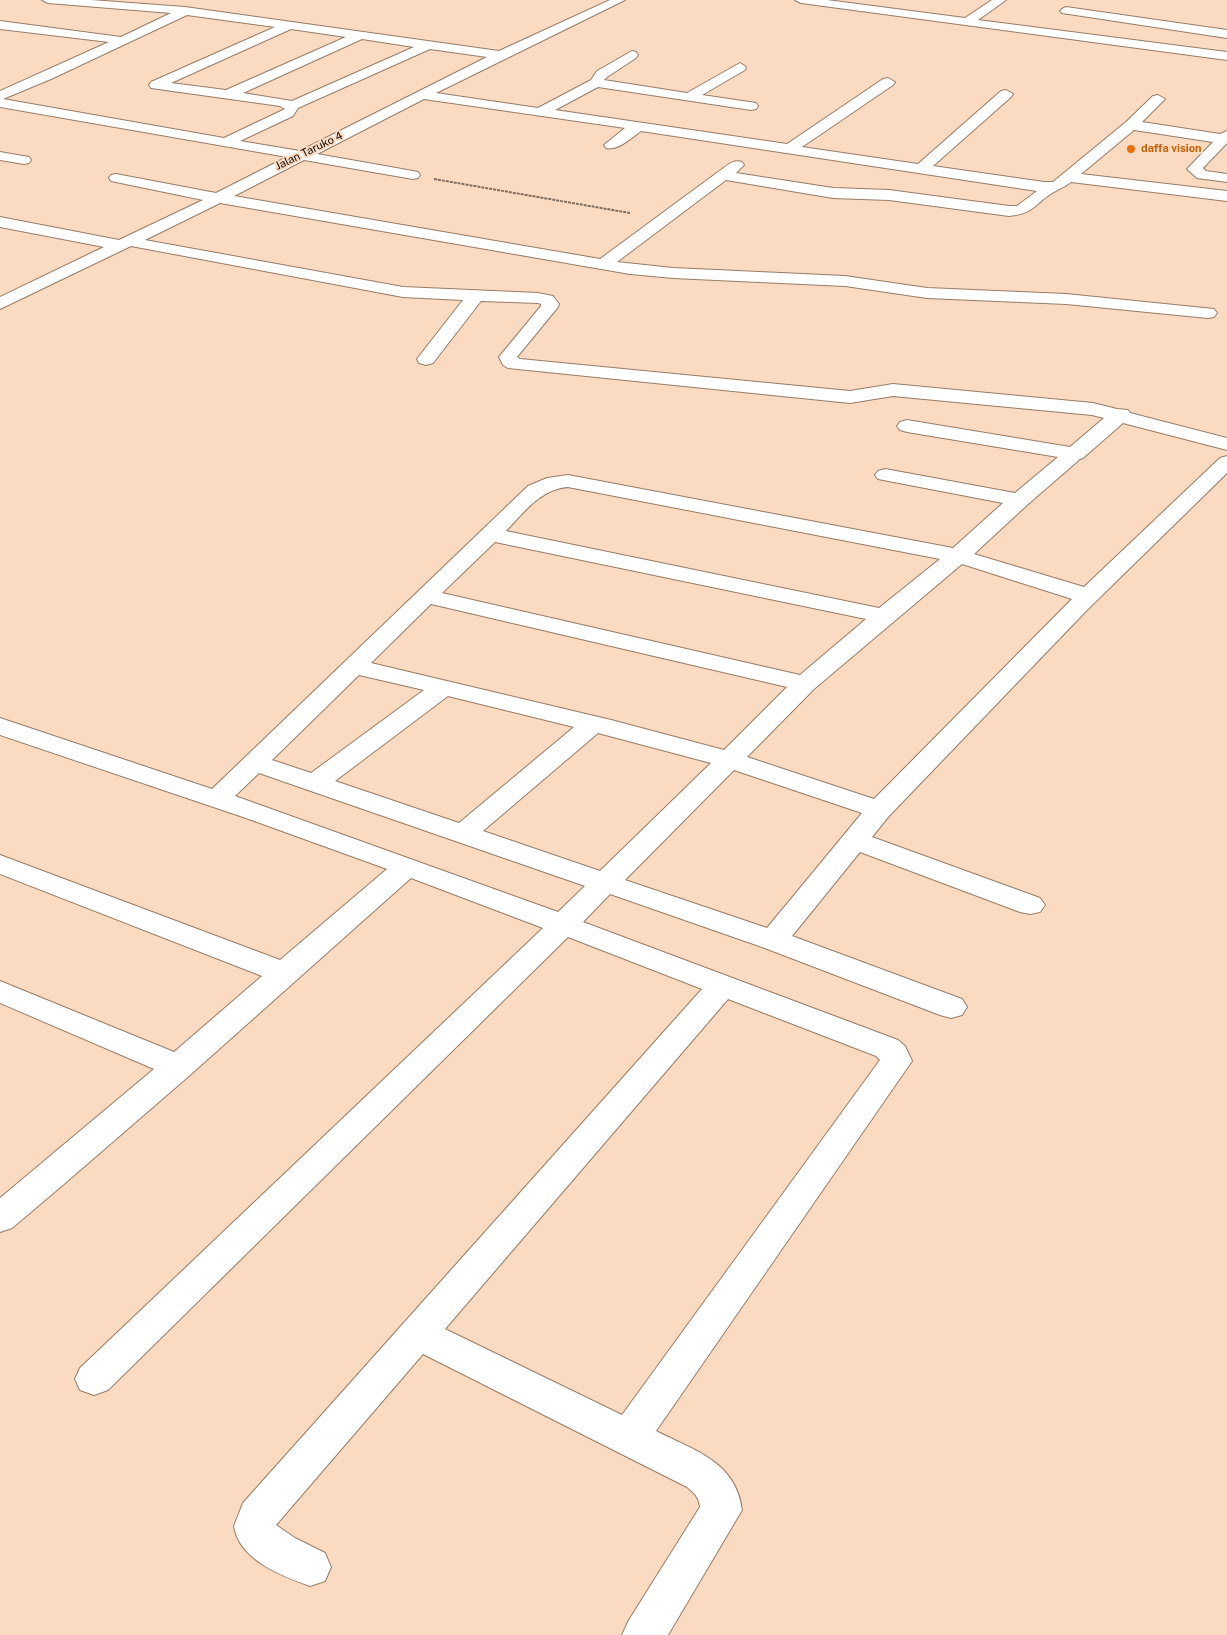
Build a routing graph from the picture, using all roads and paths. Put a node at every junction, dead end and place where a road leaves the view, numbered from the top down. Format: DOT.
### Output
graph roads {
  1 [pos="48,0"];
  2 [pos="801,0"];
  3 [pos="1000,0"];
  4 [pos="1073,0"];
  5 [pos="590,2"];
  6 [pos="614,2"];
  7 [pos="833,2"];
  8 [pos="208,3"];
  9 [pos="913,4"];
  10 [pos="185,11"];
  11 [pos="901,13"];
  12 [pos="1059,16"];
  13 [pos="968,21"];
  14 [pos="0,25"];
  15 [pos="288,26"];
  16 [pos="32,29"];
  17 [pos="1040,30"];
  18 [pos="1227,34"];
  19 [pos="361,35"];
  20 [pos="8,39"];
  21 [pos="120,40"];
  22 [pos="428,45"];
  23 [pos="501,55"];
  24 [pos="632,55"];
  25 [pos="1227,56"];
  26 [pos="740,67"];
  27 [pos="888,82"];
  28 [pos="596,83"];
  29 [pos="229,94"];
  30 [pos="1006,94"];
  31 [pos="424,95"];
  32 [pos="0,96"];
  33 [pos="689,97"];
  34 [pos="1158,99"];
  35 [pos="0,103"];
  36 [pos="292,106"];
  37 [pos="751,106"];
  38 [pos="540,112"];
  39 [pos="1131,125"];
  40 [pos="638,126"];
  41 [pos="1225,137"];
  42 [pos="226,142"];
  43 [pos="611,145"];
  44 [pos="764,146"];
  45 [pos="788,150"];
  46 [pos="299,155"];
  47 [pos="0,156"];
  48 [pos="24,160"];
  49 [pos="922,169"];
  50 [pos="413,175"];
  51 [pos="723,175"];
  52 [pos="1068,177"];
  53 [pos="116,178"];
  54 [pos="1227,178"];
  55 [pos="1051,187"];
  56 [pos="1227,196"];
  57 [pos="218,198"];
  58 [pos="663,218"];
  59 [pos="0,222"];
  60 [pos="124,243"];
  61 [pos="604,264"];
  62 [pos="476,296"];
  63 [pos="4,299"];
  64 [pos="1208,313"];
  65 [pos="426,359"];
  66 [pos="990,399"];
  67 [pos="1121,414"];
  68 [pos="906,426"];
  69 [pos="954,434"];
  70 [pos="1227,444"];
  71 [pos="1076,454"];
  72 [pos="1227,462"];
  73 [pos="885,475"];
  74 [pos="1018,500"];
  75 [pos="490,534"];
  76 [pos="958,556"];
  77 [pos="426,596"];
  78 [pos="1088,596"];
  79 [pos="884,616"];
  80 [pos="353,666"];
  81 [pos="805,684"];
  82 [pos="443,688"];
  83 [pos="593,724"];
  84 [pos="0,726"];
  85 [pos="731,760"];
  86 [pos="254,763"];
  87 [pos="315,783"];
  88 [pos="217,799"];
  89 [pos="879,810"];
  90 [pos="463,834"];
  91 [pos="854,842"];
  92 [pos="0,864"];
  93 [pos="408,867"];
  94 [pos="606,883"];
  95 [pos="1030,905"];
  96 [pos="563,925"];
  97 [pos="773,940"];
  98 [pos="283,973"];
  99 [pos="723,986"];
  100 [pos="0,992"];
  101 [pos="951,1007"];
  102 [pos="179,1067"];
  103 [pos="7,1204"];
  104 [pos="419,1334"];
  105 [pos="94,1379"];
  106 [pos="629,1437"];
  107 [pos="310,1566"];
  108 [pos="644,1635"];
  1 -- 10 [label="street"];
  2 -- 7 [label="street"];
  3 -- 13 [label="street"];
  4 -- 12 [label="street"];
  5 -- 6 [label="street"];
  6 -- 23 [label="street, Jalan Taruko 4"];
  7 -- 11 [label="street"];
  8 -- 10 [label="street"];
  9 -- 11 [label="street"];
  10 -- 15 [label="street"];
  10 -- 21 [label="street"];
  11 -- 13 [label="street"];
  12 -- 17 [label="street"];
  12 -- 18 [label="street"];
  13 -- 17 [label="street"];
  14 -- 16 [label="street"];
  15 -- 19 [label="street"];
  15 -- 29 [label="street"];
  16 -- 20 [label="street"];
  16 -- 21 [label="street"];
  17 -- 25 [label="street"];
  19 -- 22 [label="street"];
  19 -- 29 [label="street"];
  21 -- 32 [label="street"];
  22 -- 23 [label="street"];
  22 -- 36 [label="street"];
  23 -- 31 [label="street, Jalan Taruko 4"];
  24 -- 28 [label="street"];
  26 -- 33 [label="street"];
  27 -- 45 [label="street"];
  28 -- 33 [label="street"];
  28 -- 38 [label="street"];
  29 -- 36 [label="street"];
  30 -- 49 [label="street"];
  31 -- 38 [label="street"];
  31 -- 46 [label="street, Jalan Taruko 4"];
  33 -- 37 [label="street"];
  34 -- 39 [label="street"];
  35 -- 42 [label="street"];
  36 -- 42 [label="street"];
  38 -- 40 [label="street"];
  39 -- 41 [label="street"];
  39 -- 52 [label="street"];
  40 -- 43 [label="street"];
  40 -- 44 [label="street"];
  41 -- 54 [label="street"];
  42 -- 46 [label="street"];
  44 -- 45 [label="street"];
  44 -- 51 [label="street"];
  45 -- 49 [label="street"];
  46 -- 50 [label="street"];
  46 -- 57 [label="street, Jalan Taruko 4"];
  47 -- 48 [label="street"];
  49 -- 55 [label="street"];
  50 -- 58 [label="path"];
  51 -- 55 [label="street"];
  51 -- 58 [label="street"];
  52 -- 55 [label="street"];
  52 -- 56 [label="street"];
  53 -- 57 [label="street"];
  57 -- 60 [label="street, Jalan Taruko 4"];
  57 -- 61 [label="street"];
  58 -- 61 [label="street"];
  59 -- 60 [label="street"];
  60 -- 62 [label="street"];
  60 -- 63 [label="street, Jalan Taruko 4"];
  61 -- 64 [label="street"];
  62 -- 65 [label="street"];
  62 -- 66 [label="street"];
  66 -- 67 [label="street"];
  66 -- 69 [label="street"];
  67 -- 70 [label="street"];
  67 -- 71 [label="street"];
  68 -- 69 [label="street"];
  69 -- 71 [label="street"];
  71 -- 74 [label="street"];
  72 -- 78 [label="street"];
  73 -- 74 [label="street"];
  74 -- 76 [label="street"];
  75 -- 76 [label="street"];
  75 -- 77 [label="street"];
  75 -- 79 [label="street"];
  76 -- 78 [label="street"];
  76 -- 79 [label="street"];
  77 -- 80 [label="street"];
  77 -- 81 [label="street"];
  78 -- 89 [label="street"];
  79 -- 81 [label="street"];
  80 -- 82 [label="street"];
  80 -- 86 [label="street"];
  81 -- 85 [label="street"];
  82 -- 83 [label="street"];
  82 -- 87 [label="street"];
  83 -- 85 [label="street"];
  83 -- 90 [label="street"];
  84 -- 88 [label="street"];
  85 -- 89 [label="street"];
  85 -- 94 [label="street"];
  86 -- 87 [label="street"];
  86 -- 88 [label="street"];
  87 -- 90 [label="street"];
  88 -- 93 [label="street"];
  89 -- 91 [label="street"];
  90 -- 94 [label="street"];
  91 -- 95 [label="street"];
  91 -- 97 [label="street"];
  92 -- 98 [label="street"];
  93 -- 96 [label="street"];
  93 -- 98 [label="street"];
  94 -- 96 [label="street"];
  94 -- 97 [label="street"];
  96 -- 99 [label="street"];
  96 -- 105 [label="street"];
  97 -- 101 [label="street"];
  98 -- 102 [label="street"];
  99 -- 104 [label="street"];
  99 -- 106 [label="street"];
  100 -- 102 [label="street"];
  102 -- 103 [label="street"];
  104 -- 106 [label="street"];
  104 -- 107 [label="street"];
  106 -- 108 [label="street"];
}
